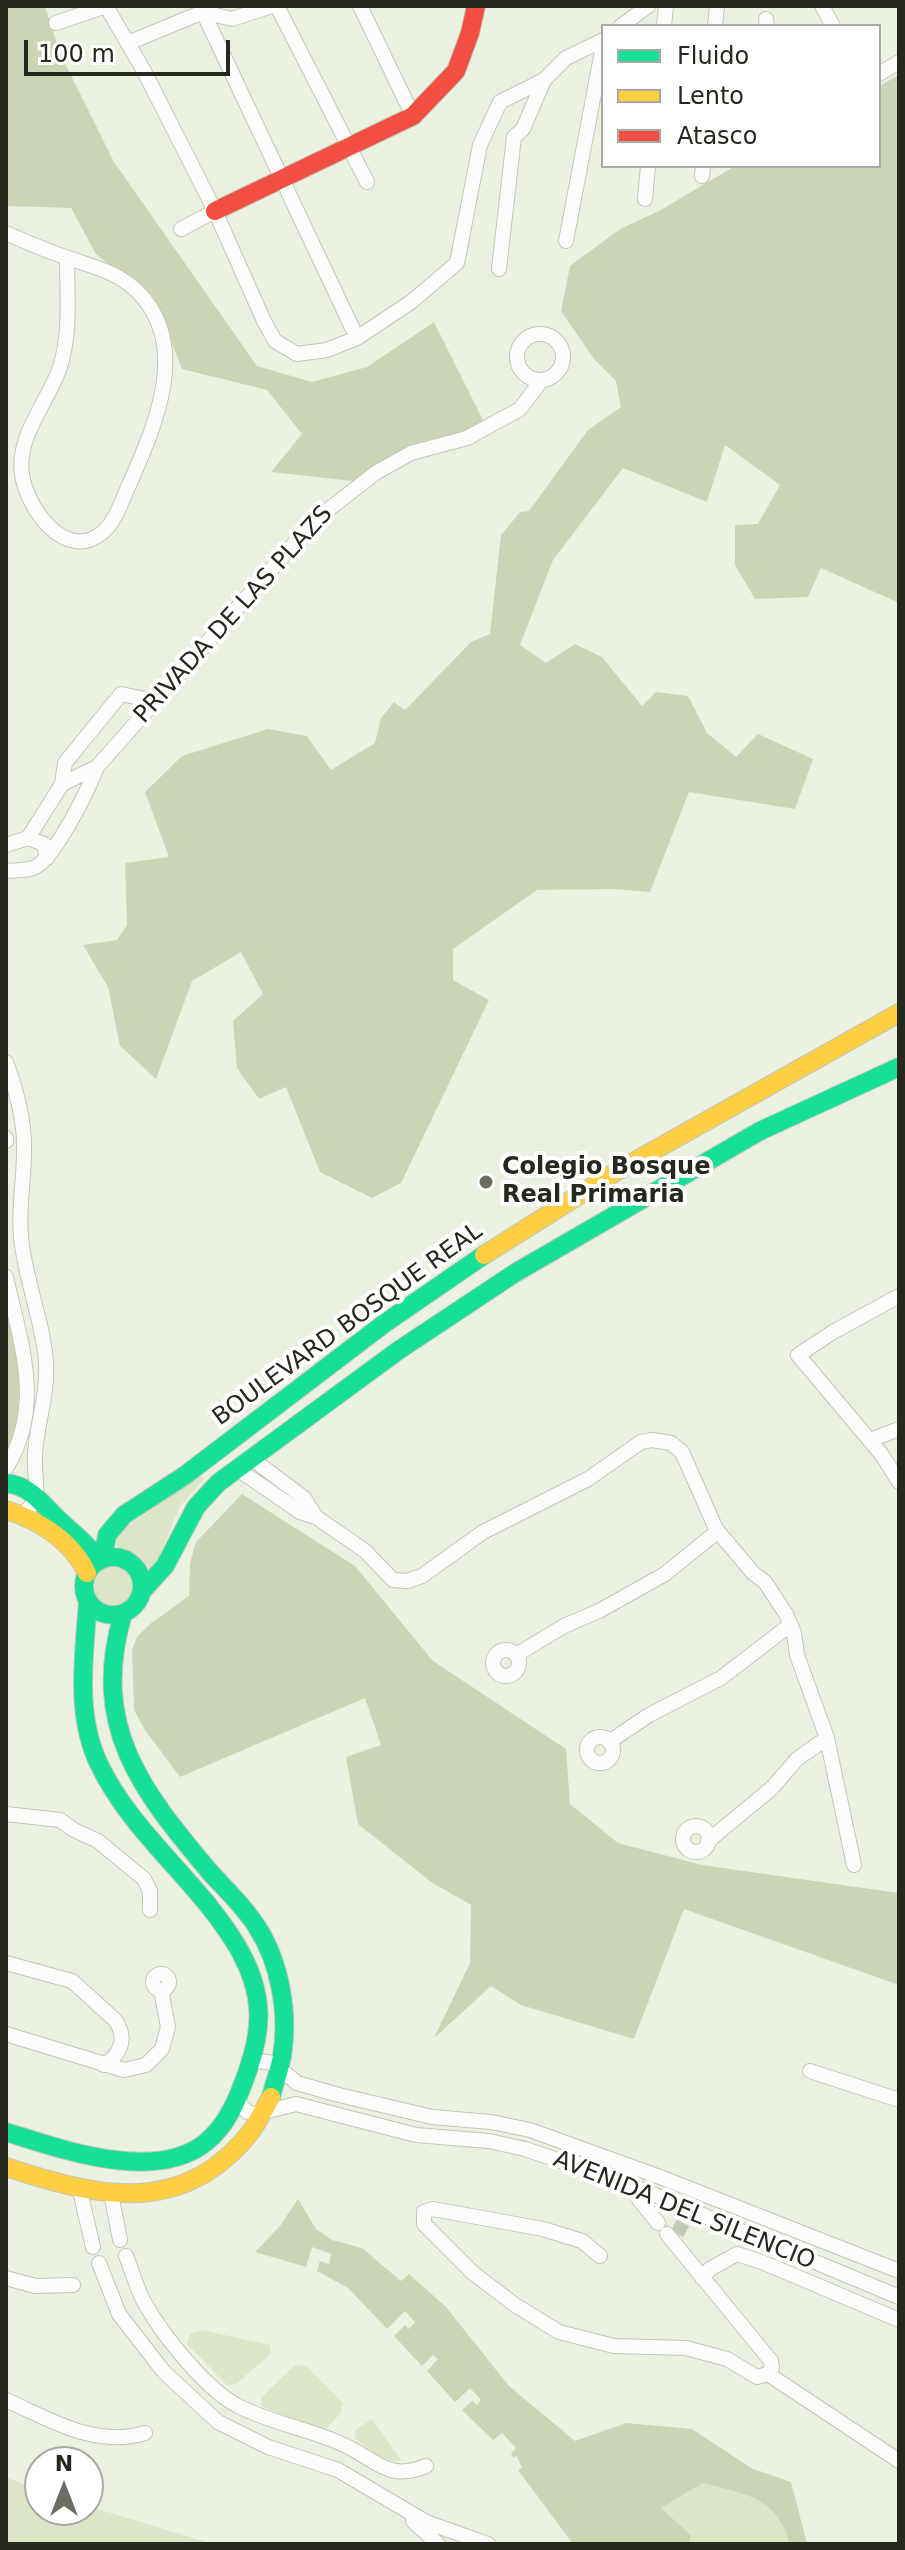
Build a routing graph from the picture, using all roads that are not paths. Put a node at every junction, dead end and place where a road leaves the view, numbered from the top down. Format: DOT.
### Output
graph roads {
  1 [pos="106,6"];
  2 [pos="275,6"];
  3 [pos="360,6"];
  4 [pos="476,6"];
  5 [pos="648,6"];
  6 [pos="822,6"];
  7 [pos="203,12"];
  8 [pos="56,23"];
  9 [pos="624,24"];
  10 [pos="832,24"];
  11 [pos="601,41"];
  12 [pos="128,43"];
  13 [pos="601,57"];
  14 [pos="899,62"];
  15 [pos="881,73"];
  16 [pos="544,80"];
  17 [pos="413,116"];
  18 [pos="350,146"];
  19 [pos="648,168"];
  20 [pos="283,179"];
  21 [pos="367,182"];
  22 [pos="645,199"];
  23 [pos="215,211"];
  24 [pos="181,229"];
  25 [pos="6,233"];
  26 [pos="566,241"];
  27 [pos="67,258"];
  28 [pos="499,269"];
  29 [pos="357,338"];
  30 [pos="541,381"];
  31 [pos="154,701"];
  32 [pos="97,767"];
  33 [pos="62,784"];
  34 [pos="86,794"];
  35 [pos="28,838"];
  36 [pos="6,845"];
  37 [pos="47,858"];
  38 [pos="6,871"];
  39 [pos="899,1013"];
  40 [pos="6,1062"];
  41 [pos="899,1067"];
  42 [pos="6,1277"];
  43 [pos="433,1290"];
  44 [pos="899,1296"];
  45 [pos="451,1314"];
  46 [pos="899,1429"];
  47 [pos="870,1440"];
  48 [pos="243,1463"];
  49 [pos="6,1468"];
  50 [pos="899,1482"];
  51 [pos="6,1483"];
  52 [pos="37,1495"];
  53 [pos="14,1512"];
  54 [pos="718,1531"];
  55 [pos="96,1564"];
  56 [pos="143,1590"];
  57 [pos="88,1602"];
  58 [pos="123,1614"];
  59 [pos="790,1625"];
  60 [pos="516,1655"];
  61 [pos="827,1738"];
  62 [pos="609,1742"];
  63 [pos="6,1814"];
  64 [pos="708,1841"];
  65 [pos="854,1865"];
  66 [pos="150,1910"];
  67 [pos="6,1963"];
  68 [pos="161,1990"];
  69 [pos="6,2034"];
  70 [pos="251,2060"];
  71 [pos="104,2065"];
  72 [pos="281,2069"];
  73 [pos="810,2071"];
  74 [pos="237,2100"];
  75 [pos="899,2100"];
  76 [pos="266,2112"];
  77 [pos="432,2117"];
  78 [pos="6,2132"];
  79 [pos="429,2136"];
  80 [pos="6,2167"];
  81 [pos="626,2183"];
  82 [pos="80,2191"];
  83 [pos="111,2194"];
  84 [pos="675,2228"];
  85 [pos="120,2240"];
  86 [pos="93,2247"];
  87 [pos="850,2251"];
  88 [pos="126,2256"];
  89 [pos="600,2256"];
  90 [pos="99,2263"];
  91 [pos="899,2271"];
  92 [pos="840,2273"];
  93 [pos="6,2278"];
  94 [pos="702,2278"];
  95 [pos="73,2285"];
  96 [pos="899,2297"];
  97 [pos="899,2320"];
  98 [pos="768,2374"];
  99 [pos="6,2400"];
  100 [pos="145,2433"];
  101 [pos="899,2461"];
  102 [pos="426,2466"];
  103 [pos="389,2500"];
  104 [pos="438,2544"];
  105 [pos="488,2544"];
  1 -- 8 [label="street"];
  1 -- 12 [label="street"];
  2 -- 7 [label="street"];
  2 -- 18 [label="street"];
  3 -- 17 [label="street"];
  4 -- 17 [label="street"];
  5 -- 9 [label="street"];
  6 -- 10 [label="street"];
  7 -- 12 [label="street"];
  7 -- 20 [label="street"];
  11 -- 16 [label="street"];
  12 -- 23 [label="street"];
  13 -- 26 [label="street"];
  14 -- 15 [label="street"];
  16 -- 28 [label="street"];
  16 -- 29 [label="street"];
  17 -- 18 [label="street"];
  18 -- 20 [label="street"];
  18 -- 21 [label="street"];
  19 -- 22 [label="street"];
  20 -- 23 [label="street"];
  20 -- 29 [label="street"];
  23 -- 24 [label="street"];
  23 -- 29 [label="street"];
  25 -- 27 [label="street"];
  27 -- 27 [label="street"];
  30 -- 31 [label="street, PRIVADA DE LAS PLAZS"];
  31 -- 32 [label="street, PRIVADA DE LAS PLAZS"];
  31 -- 33 [label="street"];
  32 -- 33 [label="street, PRIVADA DE LAS PLAZS"];
  32 -- 34 [label="street, PRIVADA DE LAS PLAZS"];
  33 -- 34 [label="street"];
  33 -- 35 [label="street"];
  34 -- 37 [label="street, PRIVADA DE LAS PLAZS"];
  35 -- 36 [label="street"];
  35 -- 37 [label="street"];
  37 -- 38 [label="street"];
  39 -- 43 [label="street, BOULEVARD BOSQUE REAL"];
  40 -- 52 [label="street"];
  41 -- 45 [label="street, BOULEVARD BOSQUE REAL"];
  42 -- 49 [label="street"];
  43 -- 45 [label="street"];
  43 -- 55 [label="street, BOULEVARD BOSQUE REAL"];
  44 -- 47 [label="street"];
  45 -- 48 [label="street, BOULEVARD BOSQUE REAL"];
  46 -- 47 [label="street"];
  47 -- 50 [label="street"];
  48 -- 54 [label="street"];
  48 -- 56 [label="street, BOULEVARD BOSQUE REAL"];
  51 -- 52 [label="street"];
  52 -- 53 [label="street"];
  52 -- 55 [label="street"];
  53 -- 55 [label="street"];
  54 -- 59 [label="street"];
  54 -- 60 [label="street"];
  55 -- 56 [label="street"];
  55 -- 57 [label="street"];
  56 -- 58 [label="street"];
  57 -- 58 [label="street"];
  57 -- 70 [label="street"];
  58 -- 72 [label="street"];
  59 -- 61 [label="street"];
  59 -- 62 [label="street"];
  61 -- 64 [label="street"];
  61 -- 65 [label="street"];
  63 -- 66 [label="street"];
  67 -- 71 [label="street"];
  68 -- 71 [label="street"];
  69 -- 71 [label="street"];
  70 -- 72 [label="street, AVENIDA DEL SILENCIO"];
  70 -- 74 [label="street"];
  72 -- 76 [label="street"];
  72 -- 77 [label="street, AVENIDA DEL SILENCIO"];
  73 -- 75 [label="street"];
  74 -- 76 [label="street"];
  74 -- 78 [label="street"];
  76 -- 79 [label="street, AVENIDA DEL SILENCIO"];
  76 -- 83 [label="street"];
  77 -- 79 [label="street"];
  77 -- 87 [label="street, AVENIDA DEL SILENCIO"];
  79 -- 81 [label="street, AVENIDA DEL SILENCIO"];
  80 -- 82 [label="street"];
  81 -- 84 [label="street, AVENIDA DEL SILENCIO"];
  81 -- 84 [label="street"];
  82 -- 83 [label="street"];
  82 -- 86 [label="street"];
  83 -- 85 [label="street"];
  84 -- 92 [label="street, AVENIDA DEL SILENCIO"];
  84 -- 94 [label="street"];
  87 -- 91 [label="street, AVENIDA DEL SILENCIO"];
  87 -- 92 [label="street"];
  88 -- 102 [label="street"];
  89 -- 98 [label="street"];
  90 -- 103 [label="street"];
  92 -- 96 [label="street, AVENIDA DEL SILENCIO"];
  93 -- 95 [label="street"];
  94 -- 97 [label="street"];
  94 -- 98 [label="street"];
  98 -- 101 [label="street"];
  99 -- 100 [label="street"];
  103 -- 104 [label="street"];
  103 -- 105 [label="street"];
}
